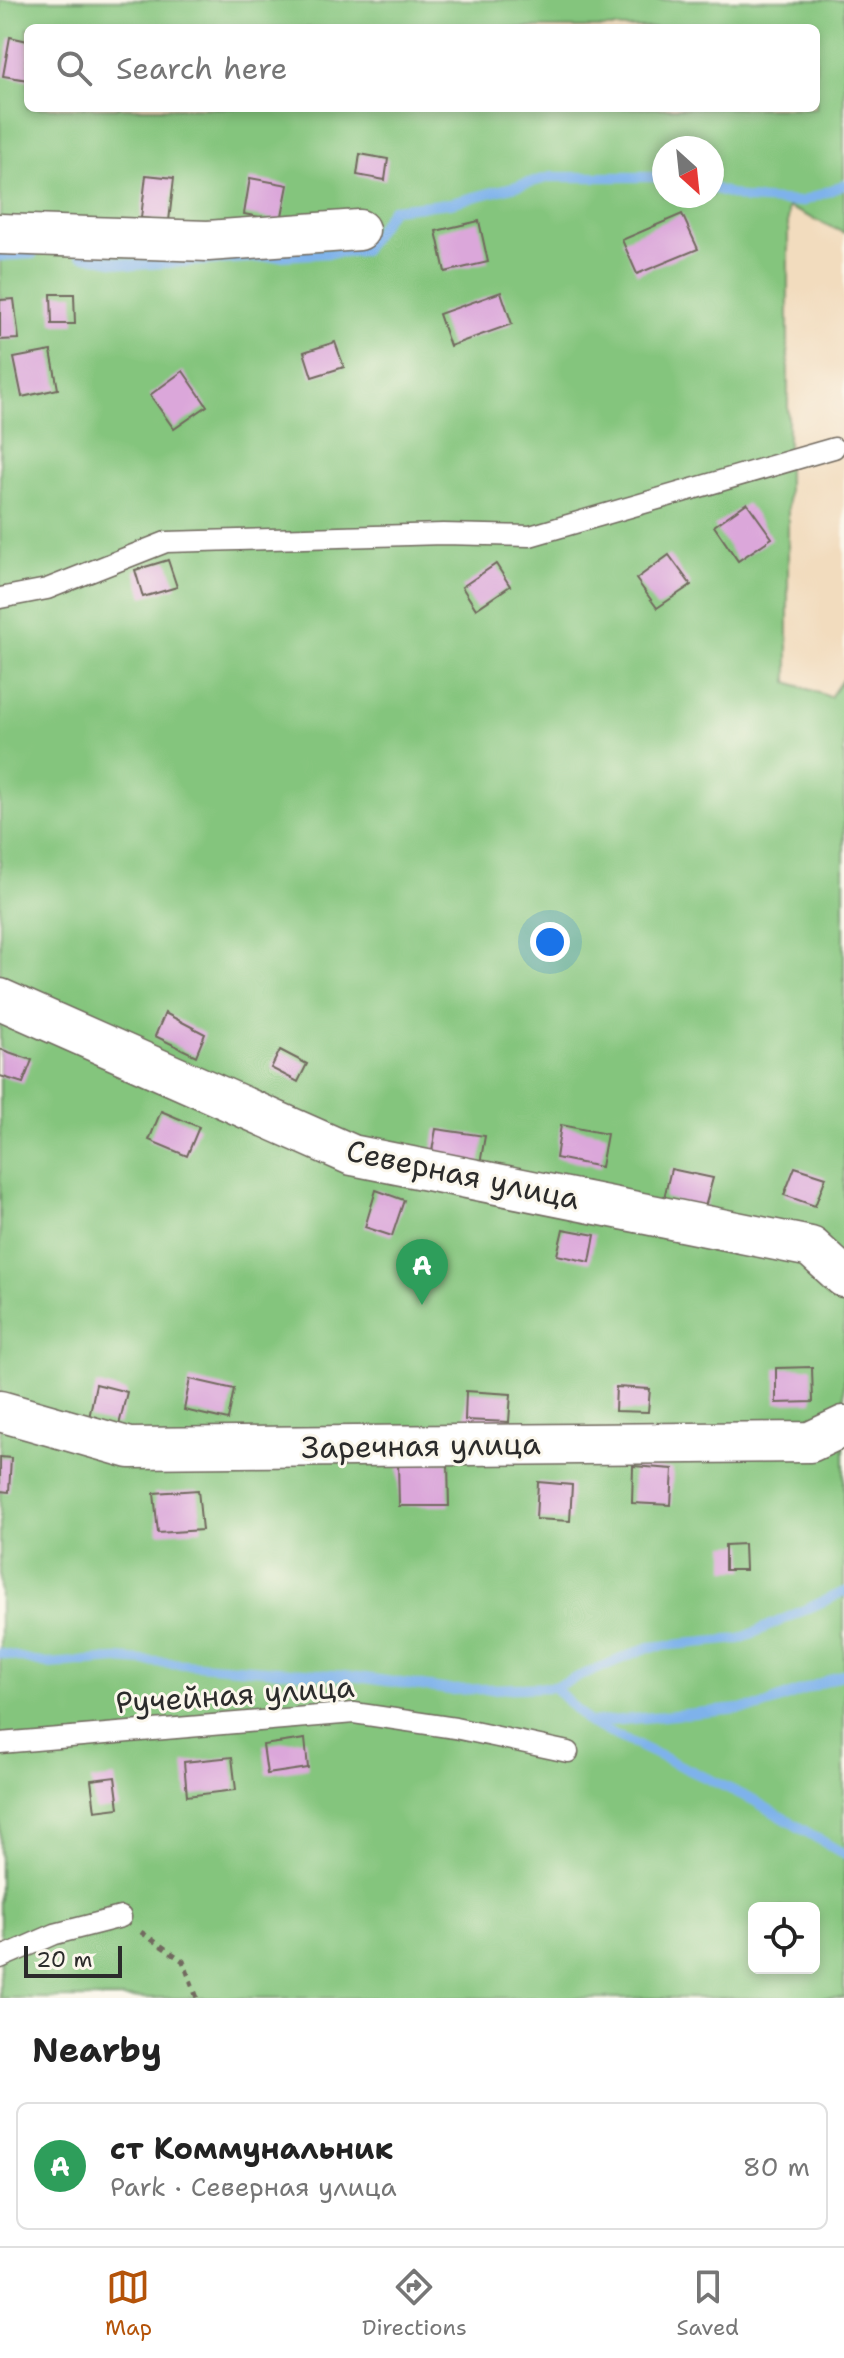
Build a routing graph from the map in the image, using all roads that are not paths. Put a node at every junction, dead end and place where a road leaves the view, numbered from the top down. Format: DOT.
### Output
graph roads {
  1 [pos="359,230"];
  2 [pos="0,234"];
  3 [pos="834,448"];
  4 [pos="0,598"];
  5 [pos="0,999"];
  6 [pos="844,1277"];
  7 [pos="0,1411"];
  8 [pos="844,1426"];
  9 [pos="0,1743"];
  10 [pos="568,1752"];
  11 [pos="121,1917"];
  12 [pos="0,1958"];
  1 -- 2 [label="street"];
  3 -- 4 [label="lane"];
  5 -- 6 [label="street, Северная улица"];
  7 -- 8 [label="street, Заречная улица"];
  9 -- 10 [label="lane, Ручейная улица"];
  11 -- 12 [label="lane"];
}
